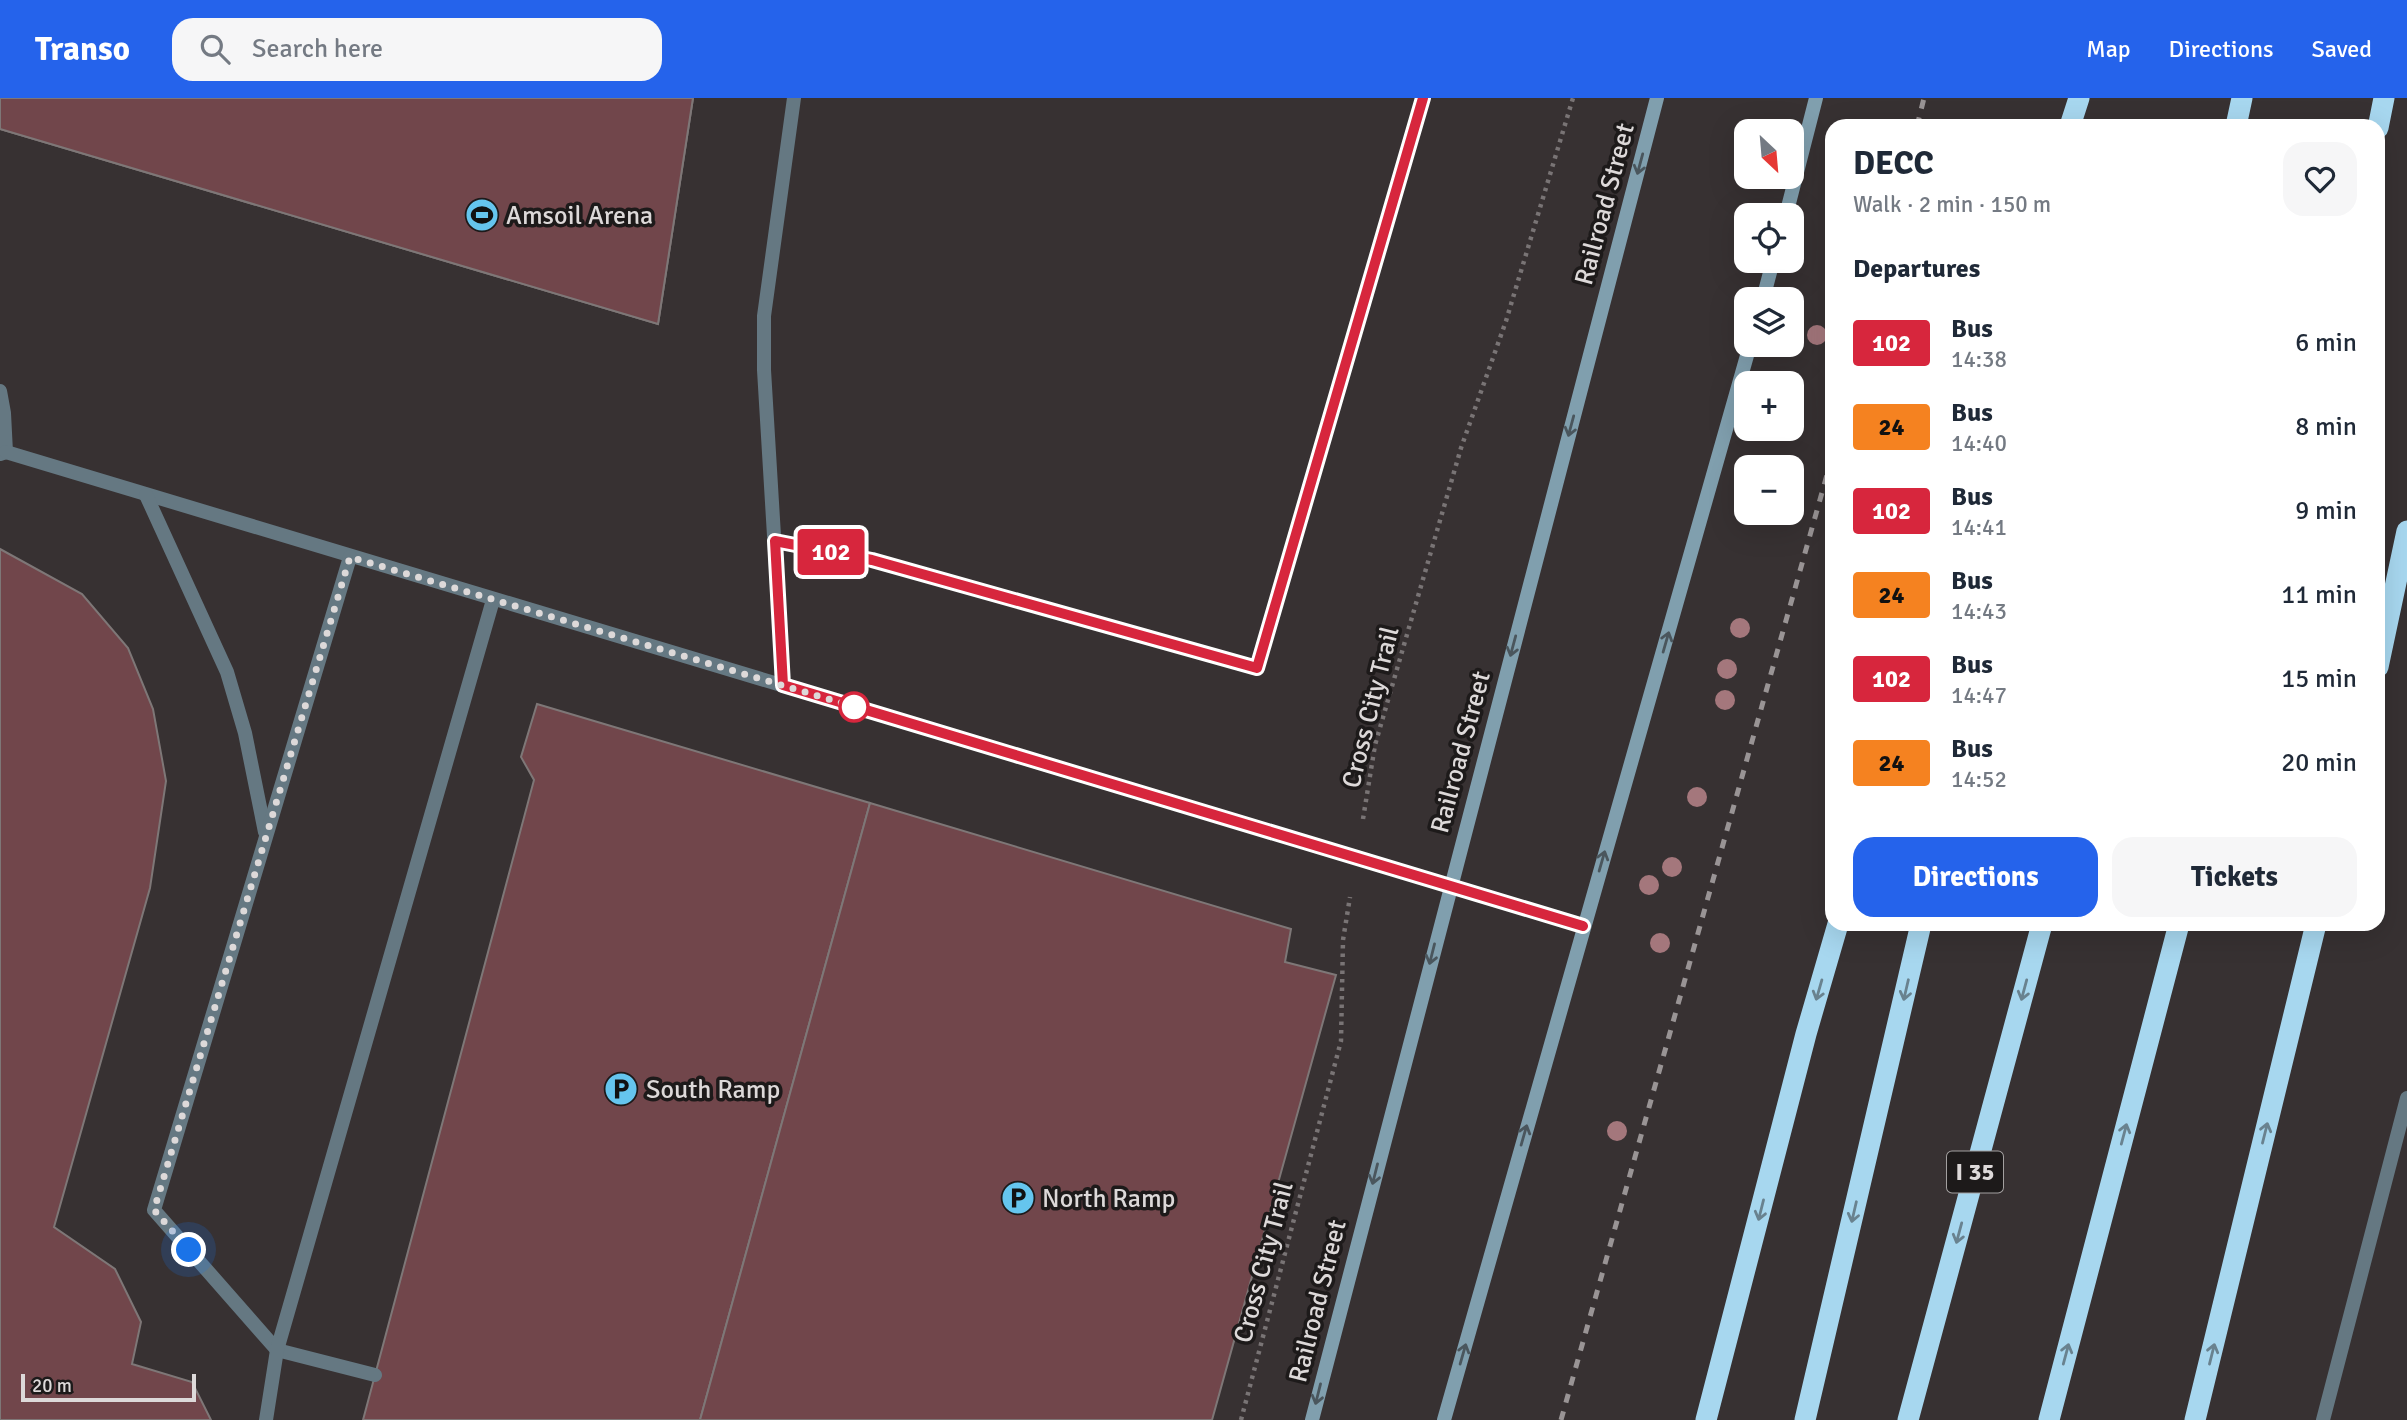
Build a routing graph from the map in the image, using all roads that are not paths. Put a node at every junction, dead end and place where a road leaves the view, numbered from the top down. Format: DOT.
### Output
graph roads {
  1 [pos="794,98"];
  2 [pos="1423,98"];
  3 [pos="1657,98"];
  4 [pos="1816,98"];
  5 [pos="2080,98"];
  6 [pos="2242,98"];
  7 [pos="2384,98"];
  8 [pos="2072,119"];
  9 [pos="2078,119"];
  10 [pos="2238,119"];
  11 [pos="2380,119"];
  12 [pos="1789,203"];
  13 [pos="1747,357"];
  14 [pos="0,391"];
  15 [pos="3,453"];
  16 [pos="146,495"];
  17 [pos="2407,531"];
  18 [pos="775,541"];
  19 [pos="350,557"];
  20 [pos="493,600"];
  21 [pos="2385,634"];
  22 [pos="783,685"];
  23 [pos="266,838"];
  24 [pos="1449,888"];
  25 [pos="1583,926"];
  26 [pos="1836,931"];
  27 [pos="1919,931"];
  28 [pos="2040,931"];
  29 [pos="2177,931"];
  30 [pos="2314,931"];
  31 [pos="2407,1098"];
  32 [pos="277,1350"];
  33 [pos="375,1375"];
  34 [pos="266,1420"];
  35 [pos="1312,1420"];
  36 [pos="1444,1420"];
  37 [pos="1706,1420"];
  38 [pos="1805,1420"];
  39 [pos="1908,1420"];
  40 [pos="2049,1420"];
  41 [pos="2195,1420"];
  42 [pos="2323,1420"];
  1 -- 18 [label="street"];
  2 -- 18 [label="street"];
  3 -- 24 [label="street, Railroad Street, one-way"];
  4 -- 12 [label="street"];
  5 -- 8 [label="highway"];
  5 -- 9 [label="highway"];
  6 -- 10 [label="highway"];
  7 -- 11 [label="highway"];
  25 -- 13 [label="street, one-way"];
  14 -- 15 [label="street"];
  15 -- 16 [label="street"];
  16 -- 19 [label="street"];
  16 -- 23 [label="street"];
  17 -- 21 [label="highway"];
  18 -- 22 [label="street"];
  19 -- 20 [label="street"];
  19 -- 23 [label="street"];
  20 -- 22 [label="street"];
  20 -- 32 [label="street"];
  22 -- 24 [label="street"];
  23 -- 32 [label="street"];
  24 -- 25 [label="street"];
  24 -- 35 [label="street, Railroad Street, one-way"];
  36 -- 25 [label="street, one-way"];
  26 -- 37 [label="highway, one-way"];
  27 -- 38 [label="highway, one-way"];
  28 -- 39 [label="highway, I 35, one-way"];
  40 -- 29 [label="highway, one-way"];
  41 -- 30 [label="highway, one-way"];
  31 -- 42 [label="street"];
  32 -- 33 [label="street"];
  32 -- 34 [label="street"];
}
